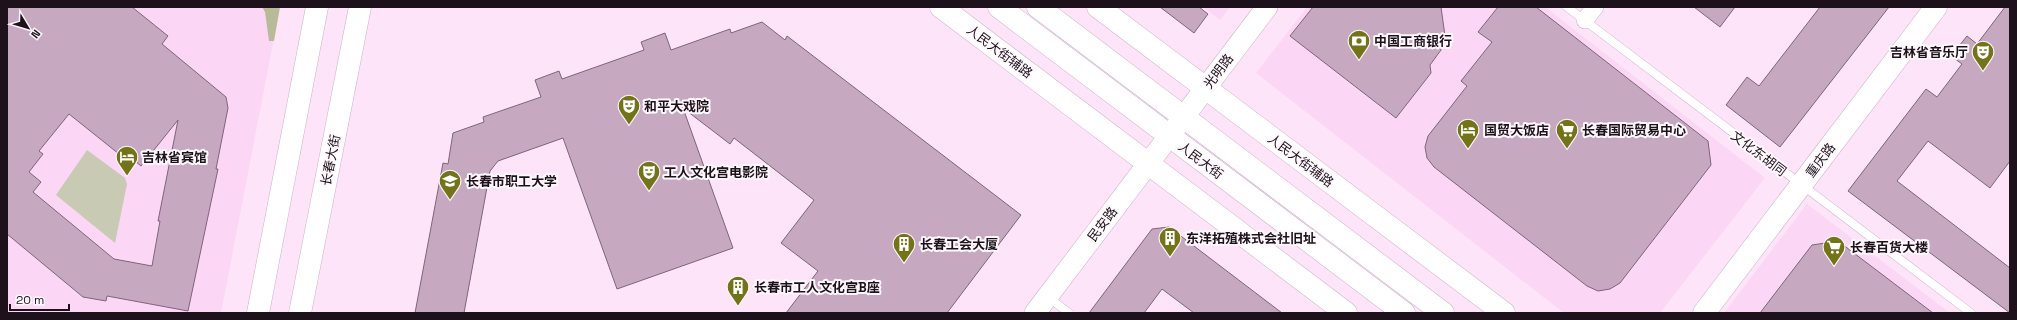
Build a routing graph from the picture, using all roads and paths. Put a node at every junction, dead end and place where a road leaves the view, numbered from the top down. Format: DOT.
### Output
graph roads {
  1 [pos="317,7"];
  2 [pos="942,7"];
  3 [pos="999,7"];
  4 [pos="1038,7"];
  5 [pos="1098,7"];
  6 [pos="1267,7"];
  7 [pos="1567,7"];
  8 [pos="1936,7"];
  9 [pos="360,11"];
  10 [pos="1590,14"];
  11 [pos="1205,88"];
  12 [pos="1183,117"];
  13 [pos="1169,136"];
  14 [pos="1148,164"];
  15 [pos="1801,184"];
  16 [pos="1048,297"];
  17 [pos="258,313"];
  18 [pos="300,313"];
  19 [pos="1035,313"];
  20 [pos="1069,313"];
  21 [pos="1346,313"];
  22 [pos="1404,313"];
  23 [pos="1443,313"];
  24 [pos="1504,313"];
  25 [pos="1704,313"];
  26 [pos="1971,313"];
  1 -- 17 [label="main road"];
  2 -- 14 [label="main road, 人民大街辅路"];
  3 -- 13 [label="main road, 人民大街"];
  4 -- 12 [label="main road, 人民大街"];
  5 -- 11 [label="main road, 人民大街辅路"];
  6 -- 11 [label="street, 光明路"];
  7 -- 10 [label="lane, 文化东胡同"];
  8 -- 15 [label="main road, 重庆路"];
  9 -- 18 [label="main road, 长春大街"];
  10 -- 15 [label="lane, 文化东胡同"];
  11 -- 12 [label="street, 光明路"];
  11 -- 24 [label="main road, 人民大街辅路"];
  12 -- 13 [label="street, 光明路"];
  12 -- 23 [label="main road, 人民大街"];
  13 -- 14 [label="street, 民安路"];
  13 -- 22 [label="main road, 人民大街"];
  14 -- 16 [label="street, 民安路"];
  14 -- 21 [label="main road, 人民大街辅路"];
  15 -- 25 [label="main road, 重庆路"];
  15 -- 26 [label="lane, 文化东胡同"];
  16 -- 19 [label="street, 民安路"];
  16 -- 20 [label="lane"];
}
